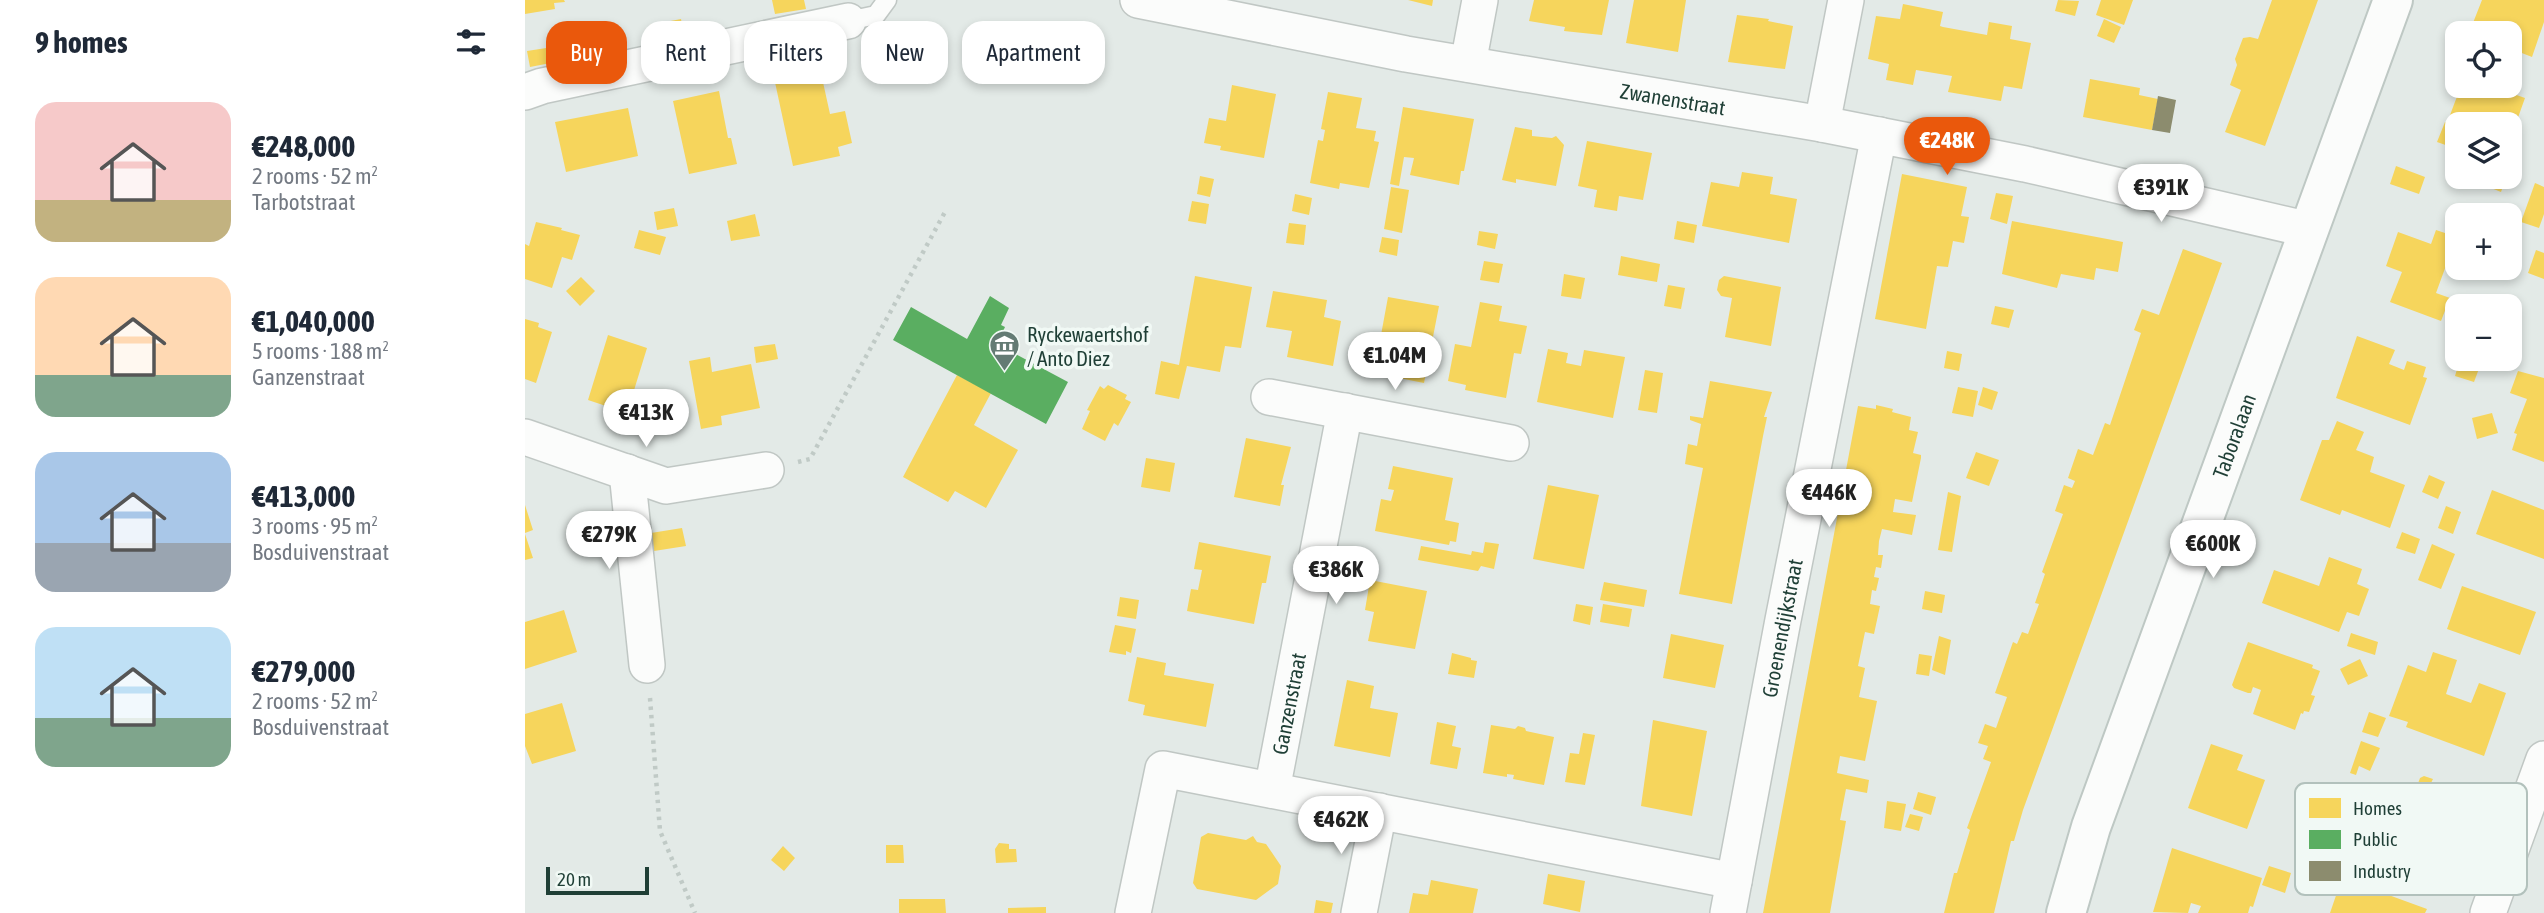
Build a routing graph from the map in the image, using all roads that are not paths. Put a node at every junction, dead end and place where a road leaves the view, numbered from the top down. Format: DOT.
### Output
graph roads {
  1 [pos="887,0"];
  2 [pos="1137,0"];
  3 [pos="1480,0"];
  4 [pos="1846,0"];
  5 [pos="2393,0"];
  6 [pos="848,21"];
  7 [pos="1468,64"];
  8 [pos="525,92"];
  9 [pos="1822,124"];
  10 [pos="1879,135"];
  11 [pos="2310,230"];
  12 [pos="1269,397"];
  13 [pos="1345,411"];
  14 [pos="525,437"];
  15 [pos="1511,443"];
  16 [pos="766,470"];
  17 [pos="627,472"];
  18 [pos="647,665"];
  19 [pos="2544,759"];
  20 [pos="1272,790"];
  21 [pos="2527,806"];
  22 [pos="1379,811"];
  23 [pos="2495,895"];
  24 [pos="1731,897"];
  25 [pos="1133,913"];
  26 [pos="1359,913"];
  27 [pos="2066,913"];
  28 [pos="2488,913"];
  1 -- 6 [label="lane"];
  2 -- 7 [label="street, Zwanenstraat"];
  3 -- 7 [label="street"];
  4 -- 9 [label="street"];
  5 -- 11 [label="street, Taboralaan"];
  6 -- 8 [label="street"];
  7 -- 9 [label="street, Zwanenstraat"];
  9 -- 10 [label="street, Zwanenstraat"];
  10 -- 11 [label="street, Zwanenstraat"];
  10 -- 24 [label="street, Groenendijkstraat"];
  11 -- 27 [label="street, Taboralaan"];
  12 -- 13 [label="street"];
  13 -- 15 [label="street"];
  13 -- 20 [label="street, Ganzenstraat"];
  14 -- 17 [label="street"];
  16 -- 17 [label="street"];
  17 -- 18 [label="street"];
  19 -- 21 [label="street"];
  20 -- 22 [label="street"];
  20 -- 25 [label="street"];
  22 -- 24 [label="street"];
  22 -- 26 [label="street"];
  23 -- 28 [label="street"];
}
